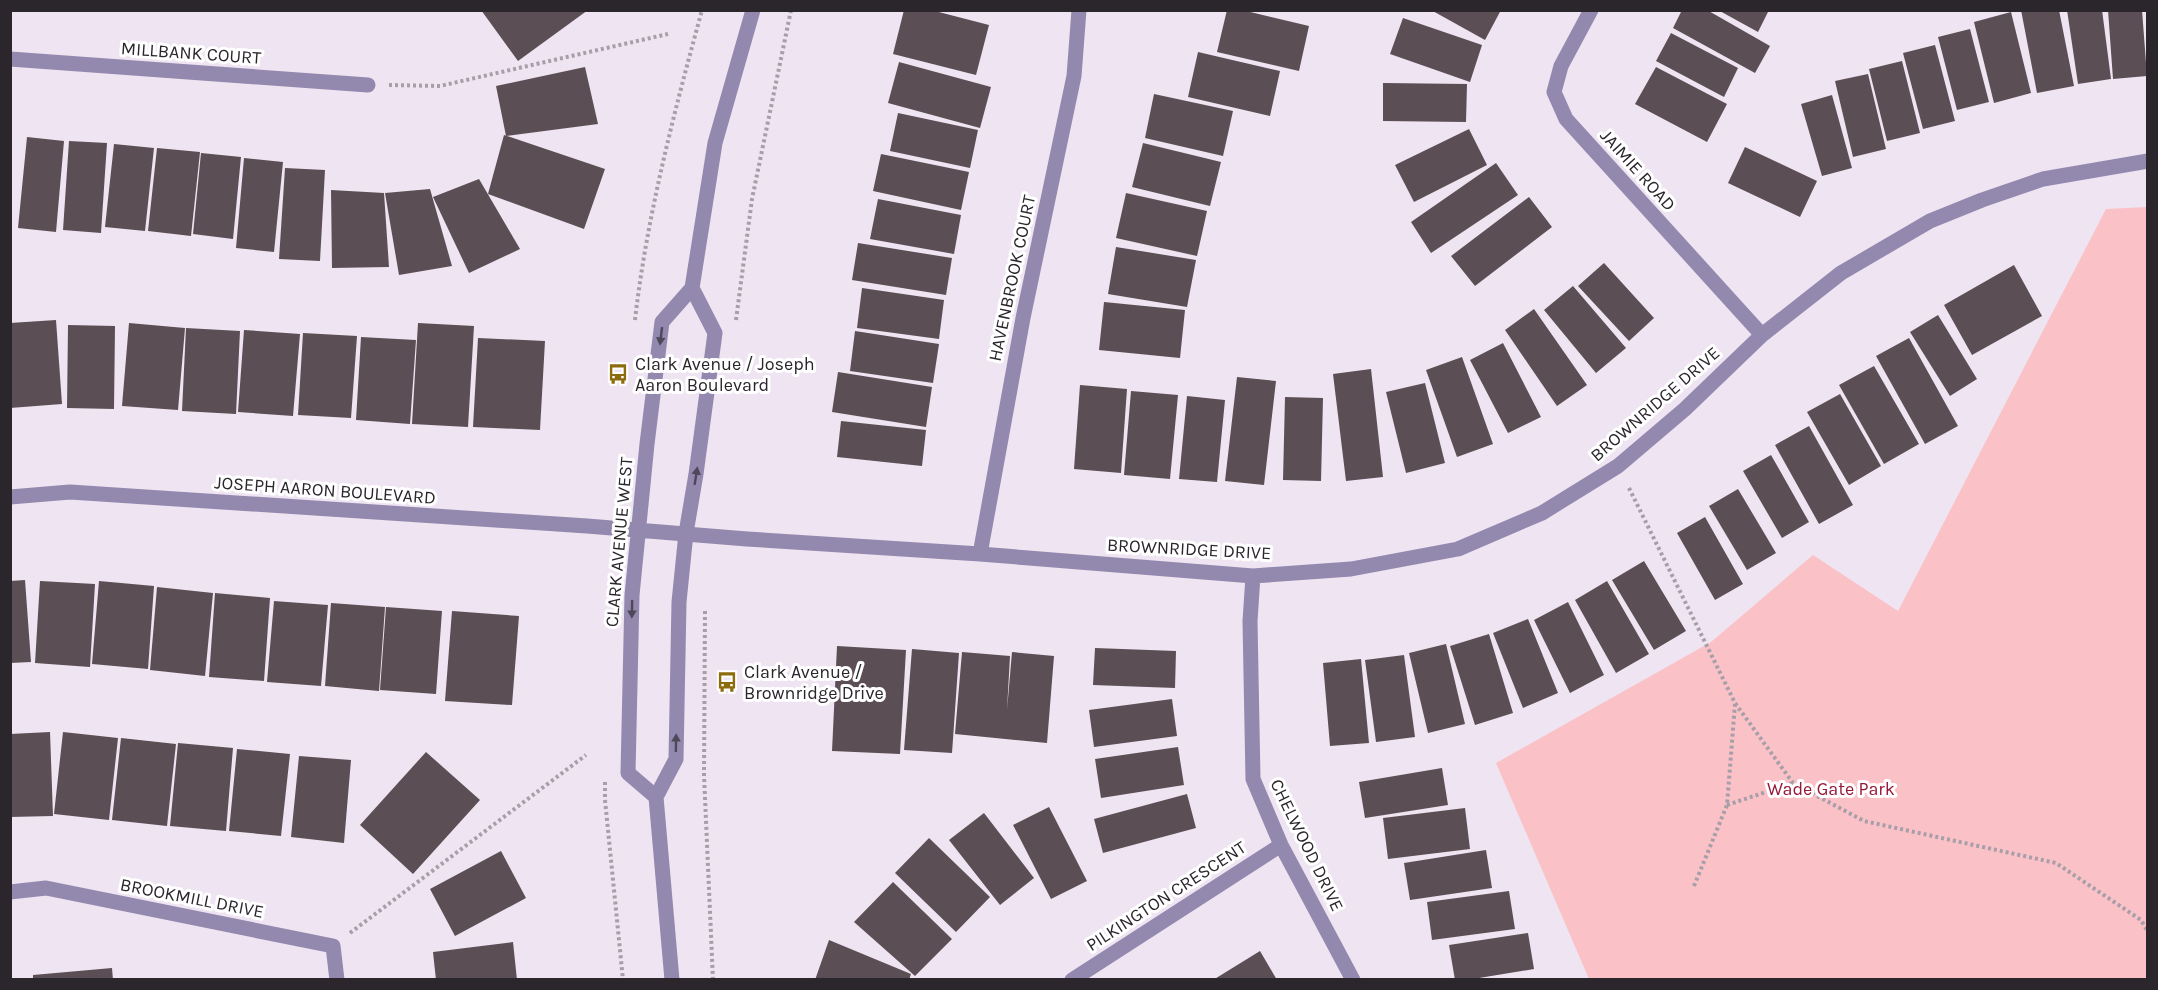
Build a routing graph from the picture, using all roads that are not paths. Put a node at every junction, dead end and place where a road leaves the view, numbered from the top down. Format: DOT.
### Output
graph roads {
  1 [pos="753,10"];
  2 [pos="1079,10"];
  3 [pos="1590,10"];
  4 [pos="10,59"];
  5 [pos="368,85"];
  6 [pos="2148,161"];
  7 [pos="692,288"];
  8 [pos="1762,335"];
  9 [pos="10,497"];
  10 [pos="637,530"];
  11 [pos="686,533"];
  12 [pos="980,554"];
  13 [pos="1253,576"];
  14 [pos="656,797"];
  15 [pos="1281,845"];
  16 [pos="10,892"];
  17 [pos="337,980"];
  18 [pos="672,980"];
  19 [pos="1072,980"];
  20 [pos="1353,980"];
  1 -- 7 [label="street"];
  2 -- 12 [label="street, HAVENBROOK COURT"];
  3 -- 8 [label="street, JAIMIE ROAD"];
  4 -- 5 [label="street, MILLBANK COURT"];
  6 -- 8 [label="street, BROWNRIDGE DRIVE"];
  7 -- 10 [label="street, CLARK AVENUE WEST, one-way"];
  11 -- 7 [label="street, one-way"];
  8 -- 13 [label="street, BROWNRIDGE DRIVE"];
  9 -- 10 [label="street, JOSEPH AARON BOULEVARD"];
  10 -- 11 [label="street, JOSEPH AARON BOULEVARD"];
  10 -- 14 [label="street, CLARK AVENUE WEST, one-way"];
  11 -- 12 [label="street, BROWNRIDGE DRIVE"];
  14 -- 11 [label="street, one-way"];
  12 -- 13 [label="street, BROWNRIDGE DRIVE"];
  13 -- 15 [label="street, CHELWOOD DRIVE"];
  14 -- 18 [label="street"];
  15 -- 19 [label="street, PILKINGTON CRESCENT"];
  15 -- 20 [label="street, CHELWOOD DRIVE"];
  16 -- 17 [label="street, BROOKMILL DRIVE"];
}
